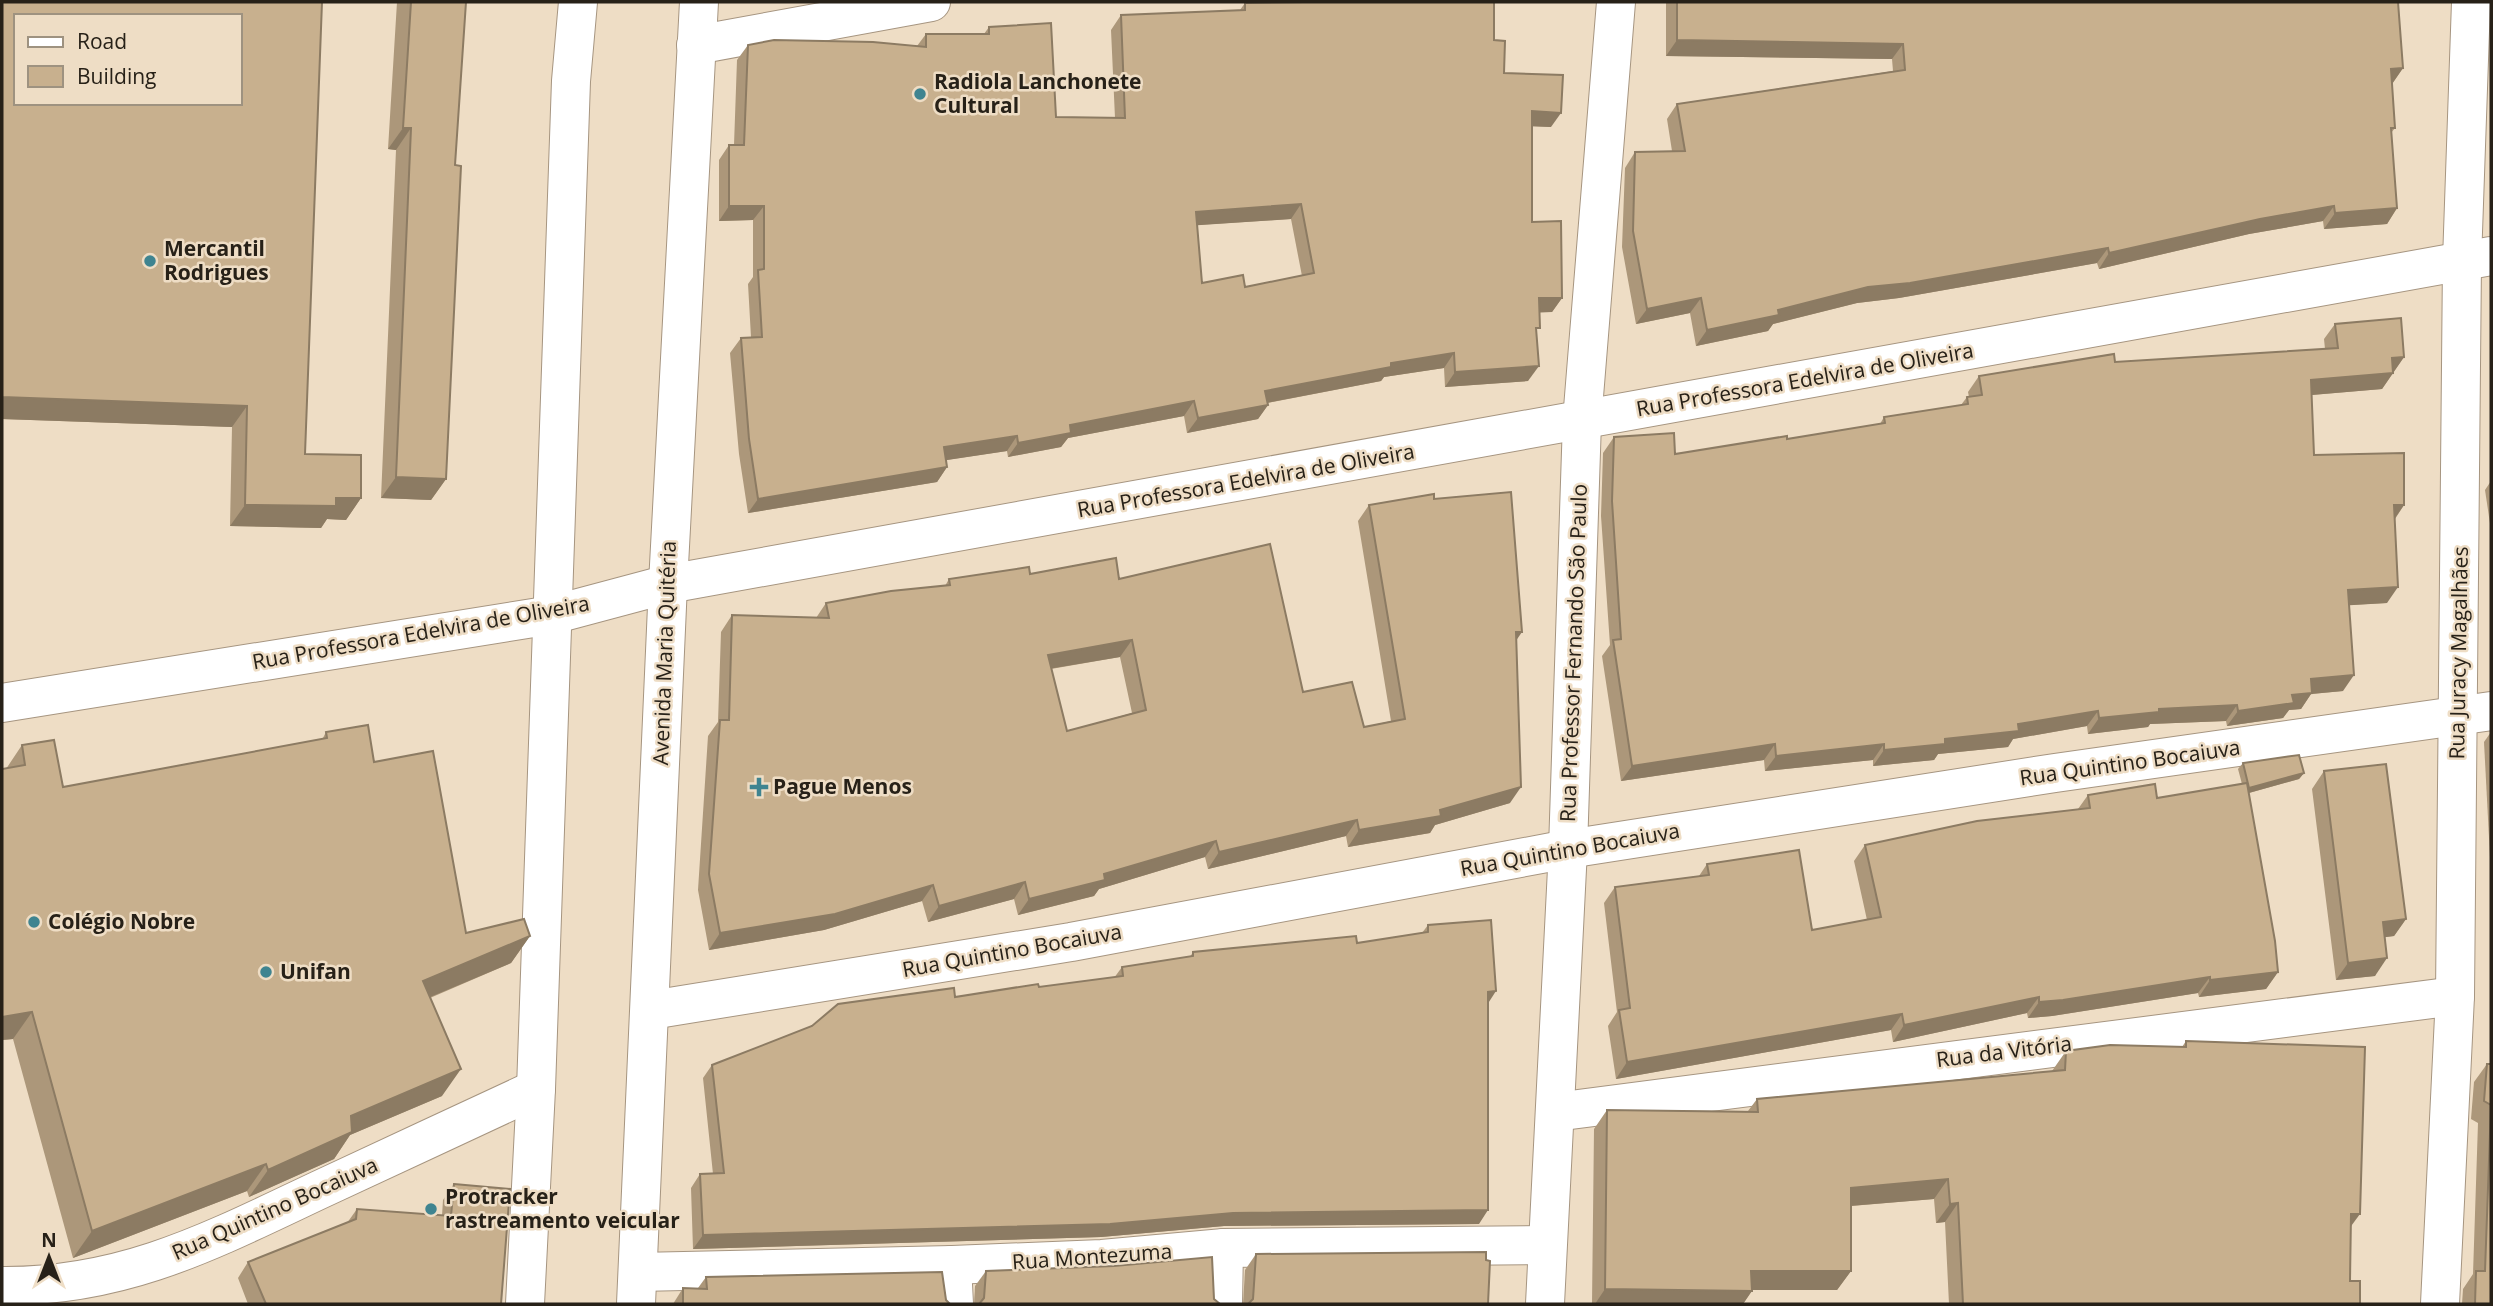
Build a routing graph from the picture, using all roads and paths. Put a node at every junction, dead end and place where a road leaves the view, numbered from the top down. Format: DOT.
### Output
graph roads {
  1 [pos="578,2"];
  2 [pos="699,2"];
  3 [pos="931,2"];
  4 [pos="1616,2"];
  5 [pos="2472,2"];
  6 [pos="696,45"];
  7 [pos="2477,258"];
  8 [pos="1582,421"];
  9 [pos="668,584"];
  10 [pos="552,615"];
  11 [pos="2,703"];
  12 [pos="2475,714"];
  13 [pos="1568,849"];
  14 [pos="2455,996"];
  15 [pos="651,1010"];
  16 [pos="536,1089"];
  17 [pos="1555,1112"];
  18 [pos="1547,1245"];
  19 [pos="1224,1248"];
  20 [pos="952,1265"];
  21 [pos="2,1286"];
  22 [pos="637,1288"];
  23 [pos="525,1304"];
  24 [pos="954,1304"];
  25 [pos="1223,1304"];
  26 [pos="1545,1304"];
  27 [pos="2440,1304"];
  1 -- 10 [label="street"];
  2 -- 6 [label="street, Avenida Maria Quitéria"];
  3 -- 6 [label="street"];
  4 -- 8 [label="street, Rua Professor Fernando São Paulo"];
  5 -- 7 [label="street, Rua Juracy Magalhães"];
  6 -- 9 [label="street, Avenida Maria Quitéria"];
  7 -- 8 [label="street, Rua Professora Edelvira de Oliveira"];
  7 -- 12 [label="street, Rua Juracy Magalhães"];
  8 -- 9 [label="street, Rua Professora Edelvira de Oliveira"];
  8 -- 13 [label="street, Rua Professor Fernando São Paulo"];
  9 -- 10 [label="street, Rua Professora Edelvira de Oliveira"];
  9 -- 15 [label="street, Avenida Maria Quitéria"];
  10 -- 11 [label="street, Rua Professora Edelvira de Oliveira"];
  10 -- 16 [label="street"];
  12 -- 13 [label="street, Rua Quintino Bocaiuva"];
  12 -- 14 [label="street, Rua Juracy Magalhães"];
  13 -- 15 [label="street, Rua Quintino Bocaiuva"];
  13 -- 17 [label="street, Rua Professor Fernando São Paulo"];
  14 -- 17 [label="street, Rua da Vitória"];
  14 -- 27 [label="street, Rua Juracy Magalhães"];
  15 -- 22 [label="street, Avenida Maria Quitéria"];
  16 -- 21 [label="street, Rua Quintino Bocaiuva"];
  16 -- 23 [label="street"];
  17 -- 18 [label="street, Rua Professor Fernando São Paulo"];
  18 -- 19 [label="street, Rua Montezuma"];
  18 -- 26 [label="street, Rua Professor Fernando São Paulo"];
  19 -- 20 [label="street, Rua Montezuma"];
  19 -- 25 [label="street"];
  20 -- 22 [label="street, Rua Montezuma"];
  20 -- 24 [label="street"];
}
